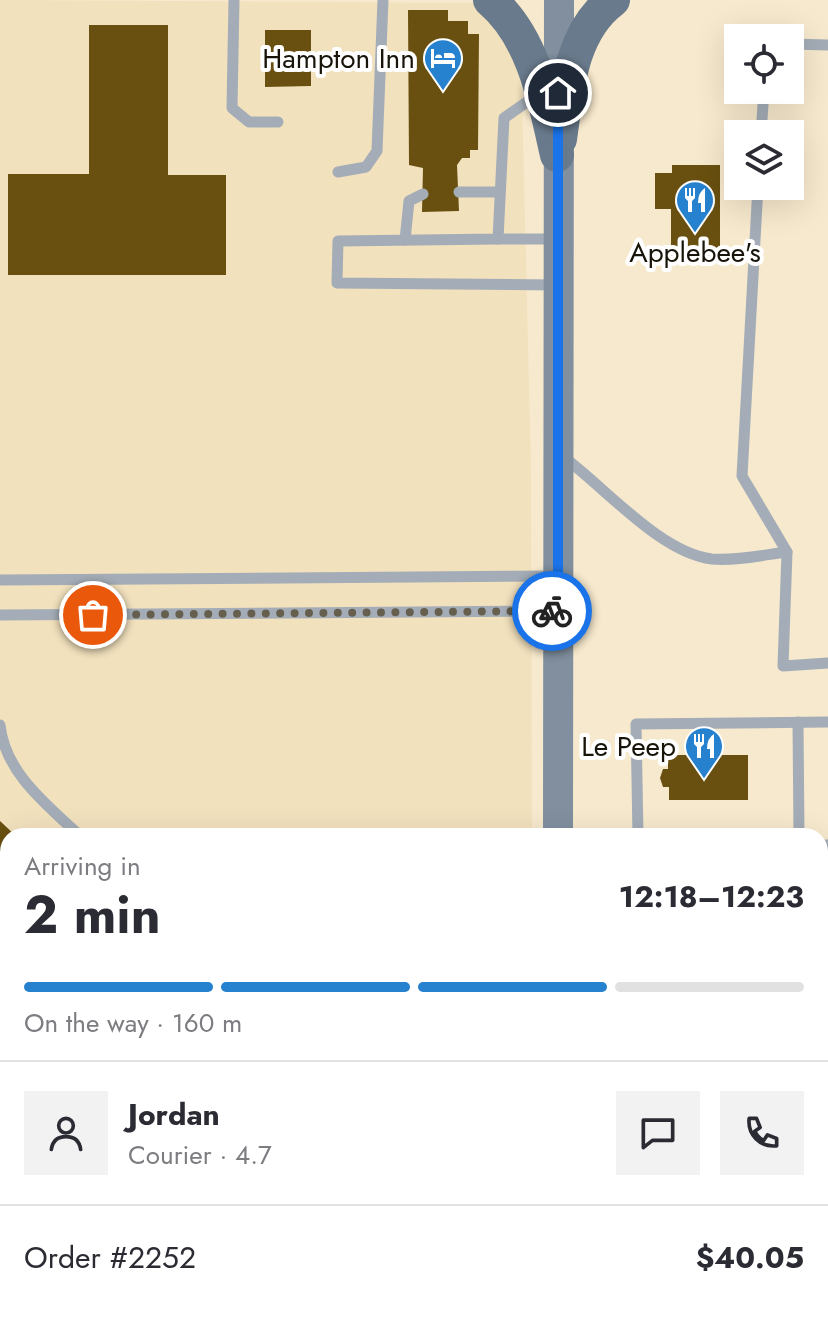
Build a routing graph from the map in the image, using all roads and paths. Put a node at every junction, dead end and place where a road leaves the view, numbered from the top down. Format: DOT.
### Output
graph roads {
  1 [pos="234,0"];
  2 [pos="383,0"];
  3 [pos="490,0"];
  4 [pos="559,0"];
  5 [pos="613,0"];
  6 [pos="804,44"];
  7 [pos="828,45"];
  8 [pos="542,91"];
  9 [pos="278,122"];
  10 [pos="557,155"];
  11 [pos="338,172"];
  12 [pos="459,192"];
  13 [pos="500,192"];
  14 [pos="423,194"];
  15 [pos="757,200"];
  16 [pos="498,239"];
  17 [pos="557,239"];
  18 [pos="405,240"];
  19 [pos="558,285"];
  20 [pos="558,452"];
  21 [pos="787,552"];
  22 [pos="558,576"];
  23 [pos="0,580"];
  24 [pos="558,611"];
  25 [pos="0,615"];
  26 [pos="828,663"];
  27 [pos="798,722"];
  28 [pos="828,722"];
  29 [pos="0,725"];
  30 [pos="72,828"];
  31 [pos="558,828"];
  32 [pos="638,828"];
  33 [pos="799,828"];
  1 -- 9 [label="lane"];
  2 -- 11 [label="lane"];
  3 -- 8 [label="main road"];
  4 -- 10 [label="main road"];
  5 -- 10 [label="main road"];
  6 -- 7 [label="lane"];
  8 -- 10 [label="main road"];
  8 -- 13 [label="lane"];
  10 -- 17 [label="main road"];
  12 -- 13 [label="lane"];
  13 -- 16 [label="lane"];
  14 -- 18 [label="lane"];
  15 -- 21 [label="lane"];
  16 -- 17 [label="lane"];
  16 -- 18 [label="lane"];
  17 -- 19 [label="main road"];
  18 -- 19 [label="lane"];
  19 -- 20 [label="main road"];
  20 -- 21 [label="lane"];
  20 -- 22 [label="main road"];
  21 -- 26 [label="lane"];
  22 -- 23 [label="lane"];
  22 -- 24 [label="main road"];
  24 -- 25 [label="lane"];
  24 -- 31 [label="main road"];
  27 -- 28 [label="lane"];
  27 -- 32 [label="lane"];
  27 -- 33 [label="lane"];
  29 -- 30 [label="lane"];
}
